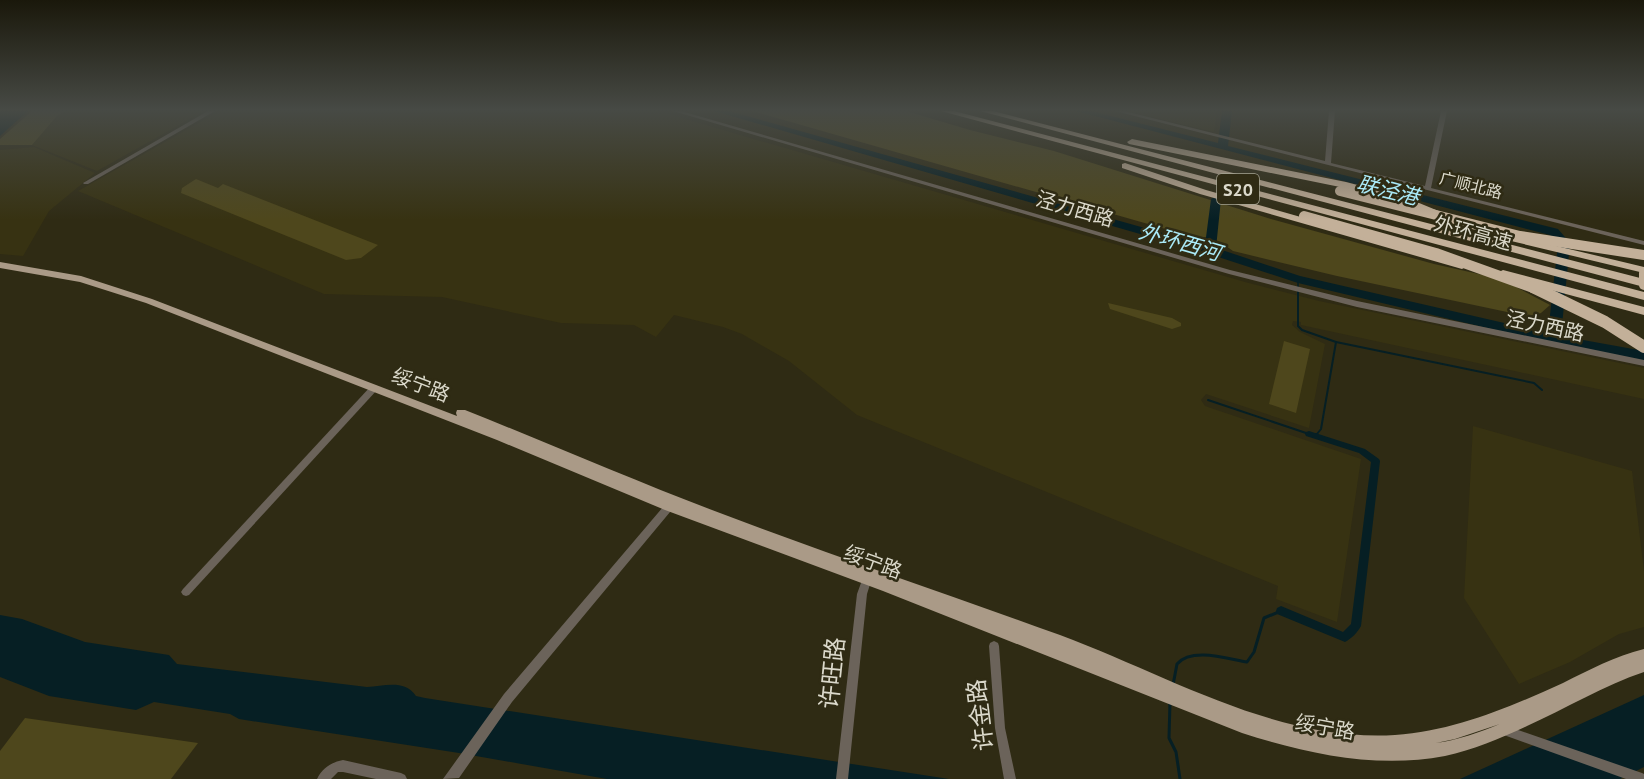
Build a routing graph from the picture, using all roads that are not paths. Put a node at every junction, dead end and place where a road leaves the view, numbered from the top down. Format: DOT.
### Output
graph roads {
  1 [pos="149,147"];
  2 [pos="801,147"];
  3 [pos="1061,147"];
  4 [pos="1082,147"];
  5 [pos="1122,147"];
  6 [pos="1152,147"];
  7 [pos="1156,147"];
  8 [pos="1264,147"];
  9 [pos="1329,147"];
  10 [pos="1436,147"];
  11 [pos="1108,161"];
  12 [pos="1328,164"];
  13 [pos="86,183"];
  14 [pos="1428,188"];
  15 [pos="1644,243"];
  16 [pos="1644,255"];
  17 [pos="0,260"];
  18 [pos="0,265"];
  19 [pos="1644,272"];
  20 [pos="99,280"];
  21 [pos="1644,284"];
  22 [pos="1644,296"];
  23 [pos="1644,310"];
  24 [pos="1644,347"];
  25 [pos="1644,363"];
  26 [pos="374,388"];
  27 [pos="671,504"];
  28 [pos="868,576"];
  29 [pos="186,592"];
  30 [pos="994,646"];
  31 [pos="1644,655"];
  32 [pos="1644,666"];
  33 [pos="1173,694"];
  34 [pos="1484,723"];
  35 [pos="1501,729"];
  36 [pos="323,779"];
  37 [pos="401,779"];
  38 [pos="448,779"];
  39 [pos="842,779"];
  40 [pos="1010,779"];
  41 [pos="1642,779"];
  1 -- 13 [label="street"];
  2 -- 25 [label="street, 泾力西路"];
  3 -- 11 [label="highway"];
  4 -- 22 [label="highway, 外环高速 / S20"];
  5 -- 21 [label="highway, 外环高速 / S20"];
  6 -- 16 [label="highway, bridge"];
  7 -- 19 [label="highway"];
  8 -- 12 [label="street, 广顺北路"];
  9 -- 12 [label="street"];
  10 -- 14 [label="street"];
  11 -- 23 [label="highway"];
  11 -- 24 [label="highway, bridge"];
  12 -- 14 [label="street, 广顺北路"];
  14 -- 15 [label="street, 广顺北路"];
  17 -- 20 [label="main road"];
  18 -- 20 [label="main road"];
  19 -- 21 [label="highway, bridge"];
  20 -- 26 [label="main road, 绥宁路"];
  20 -- 27 [label="main road, 绥宁路"];
  26 -- 27 [label="main road, 绥宁路"];
  26 -- 29 [label="street"];
  27 -- 28 [label="main road, 绥宁路"];
  27 -- 38 [label="street"];
  28 -- 33 [label="main road, 绥宁路"];
  28 -- 39 [label="street, 许旺路"];
  30 -- 40 [label="street, 许金路"];
  31 -- 34 [label="main road, 绥宁路"];
  32 -- 35 [label="main road, 绥宁路"];
  33 -- 34 [label="main road, 绥宁路"];
  33 -- 35 [label="main road, 绥宁路"];
  34 -- 35 [label="street"];
  35 -- 41 [label="street"];
  36 -- 37 [label="street"];
}
